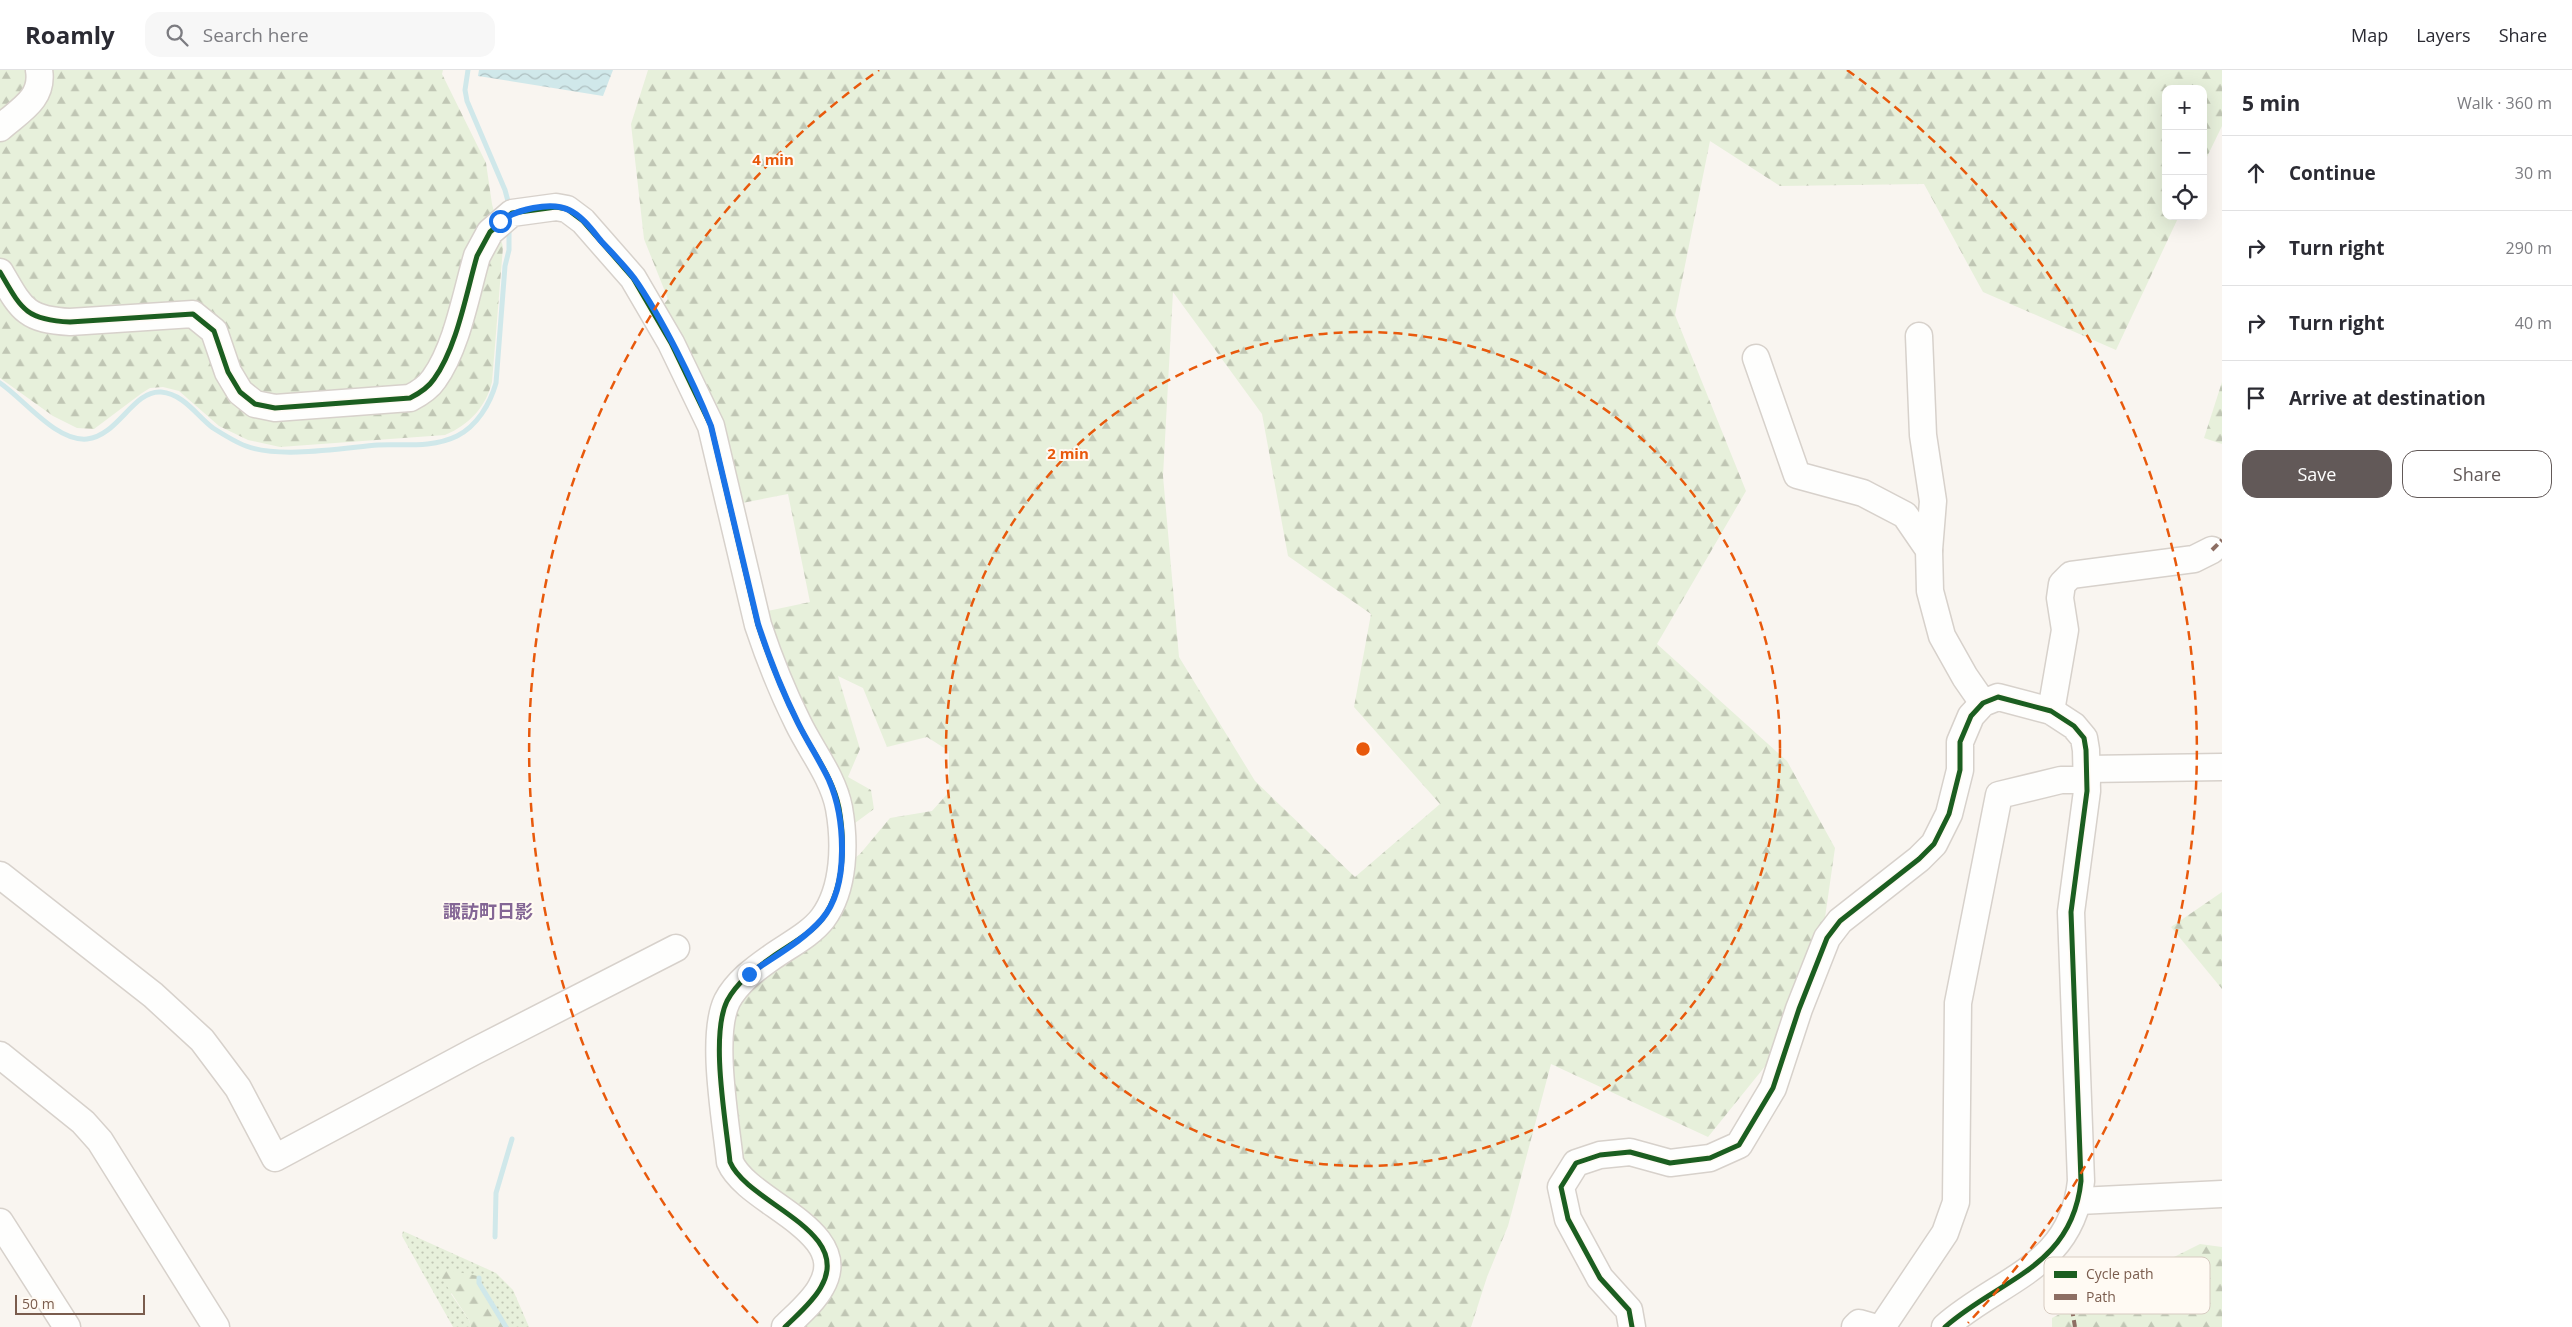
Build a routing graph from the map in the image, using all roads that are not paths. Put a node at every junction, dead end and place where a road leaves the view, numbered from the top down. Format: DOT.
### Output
graph roads {
  1 [pos="39,70"];
  2 [pos="0,128"];
  3 [pos="0,272"];
  4 [pos="1919,336"];
  5 [pos="1756,358"];
  6 [pos="1929,550"];
  7 [pos="2212,550"];
  8 [pos="1983,703"];
  9 [pos="2051,711"];
  10 [pos="2222,767"];
  11 [pos="2087,774"];
  12 [pos="0,875"];
  13 [pos="676,948"];
  14 [pos="0,1055"];
  15 [pos="2222,1194"];
  16 [pos="2079,1201"];
  17 [pos="0,1222"];
  18 [pos="2045,1257"];
  19 [pos="2044,1258"];
  20 [pos="67,1327"];
  21 [pos="216,1327"];
  22 [pos="785,1327"];
  23 [pos="1632,1327"];
  24 [pos="1856,1327"];
  25 [pos="1873,1327"];
  26 [pos="1882,1327"];
  27 [pos="1945,1327"];
  1 -- 2 [label="street"];
  3 -- 22 [label="street"];
  4 -- 6 [label="street"];
  5 -- 6 [label="street"];
  6 -- 8 [label="street"];
  7 -- 9 [label="street"];
  8 -- 9 [label="street"];
  8 -- 23 [label="street"];
  9 -- 11 [label="street"];
  10 -- 11 [label="street"];
  11 -- 16 [label="street"];
  11 -- 26 [label="street"];
  12 -- 13 [label="street"];
  14 -- 21 [label="street"];
  15 -- 16 [label="street"];
  16 -- 18 [label="street"];
  17 -- 20 [label="street"];
  19 -- 27 [label="street"];
  24 -- 25 [label="street"];
}
